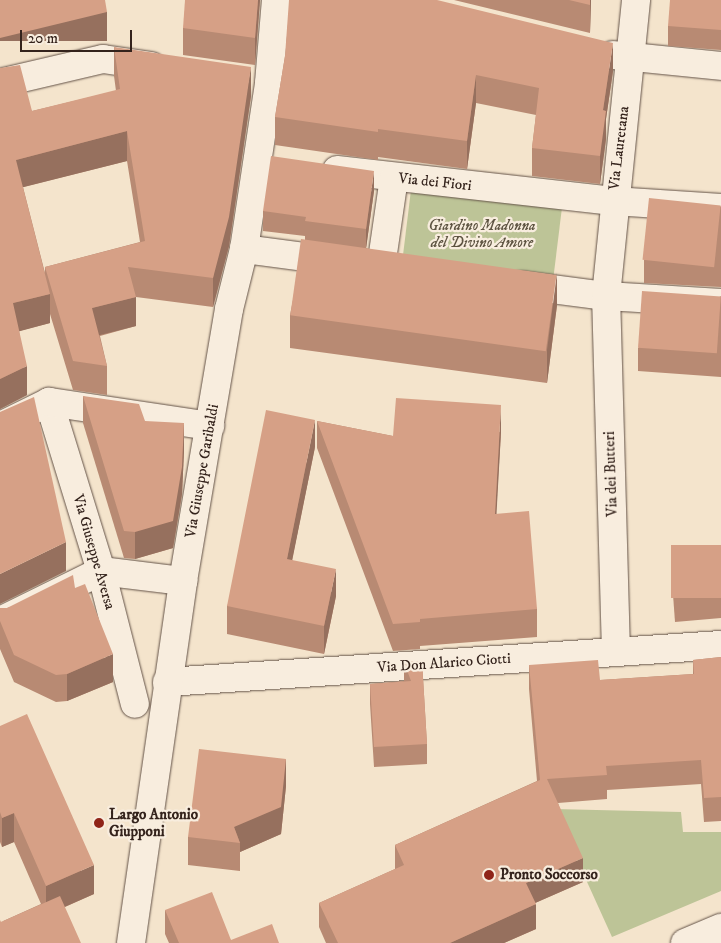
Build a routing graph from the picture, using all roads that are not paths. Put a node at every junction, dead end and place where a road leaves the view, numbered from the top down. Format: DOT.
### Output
graph roads {
  1 [pos="276,0"];
  2 [pos="636,0"];
  3 [pos="591,49"];
  4 [pos="630,59"];
  5 [pos="721,66"];
  6 [pos="181,70"];
  7 [pos="240,78"];
  8 [pos="0,83"];
  9 [pos="269,83"];
  10 [pos="257,158"];
  11 [pos="286,162"];
  12 [pos="315,166"];
  13 [pos="394,178"];
  14 [pos="613,201"];
  15 [pos="721,208"];
  16 [pos="244,249"];
  17 [pos="381,267"];
  18 [pos="411,271"];
  19 [pos="498,282"];
  20 [pos="606,296"];
  21 [pos="721,303"];
  22 [pos="49,402"];
  23 [pos="0,426"];
  24 [pos="210,426"];
  25 [pos="101,571"];
  26 [pos="182,581"];
  27 [pos="0,621"];
  28 [pos="721,645"];
  29 [pos="616,652"];
  30 [pos="167,682"];
  31 [pos="135,704"];
  32 [pos="721,928"];
  33 [pos="131,943"];
  34 [pos="685,943"];
  1 -- 9 [label="street, Via Giuseppe Garibaldi"];
  2 -- 4 [label="street, Via Lauretana"];
  3 -- 4 [label="street"];
  4 -- 5 [label="street"];
  4 -- 14 [label="street, Via Lauretana"];
  6 -- 8 [label="street"];
  7 -- 9 [label="street"];
  9 -- 10 [label="street, Via Giuseppe Garibaldi"];
  10 -- 11 [label="street"];
  10 -- 16 [label="street, Via Giuseppe Garibaldi"];
  12 -- 13 [label="street, Via dei Fiori"];
  13 -- 14 [label="street, Via dei Fiori"];
  13 -- 17 [label="street"];
  14 -- 15 [label="street, Via dei Fiori"];
  14 -- 20 [label="street, Via Lauretana"];
  16 -- 17 [label="street"];
  16 -- 24 [label="street, Via Giuseppe Garibaldi"];
  17 -- 18 [label="street"];
  19 -- 20 [label="street"];
  20 -- 21 [label="street"];
  20 -- 29 [label="street, Via dei Butteri"];
  22 -- 23 [label="street"];
  22 -- 24 [label="street"];
  22 -- 25 [label="street, Via Giuseppe Aversa"];
  24 -- 26 [label="street, Via Giuseppe Garibaldi"];
  25 -- 26 [label="street"];
  25 -- 27 [label="street"];
  25 -- 31 [label="street, Via Giuseppe Aversa"];
  26 -- 30 [label="street, Via Giuseppe Garibaldi"];
  28 -- 29 [label="street, Via Don Alarico Ciotti"];
  29 -- 30 [label="street, Via Don Alarico Ciotti"];
  30 -- 33 [label="street, Via Giuseppe Garibaldi"];
  32 -- 34 [label="street"];
}
